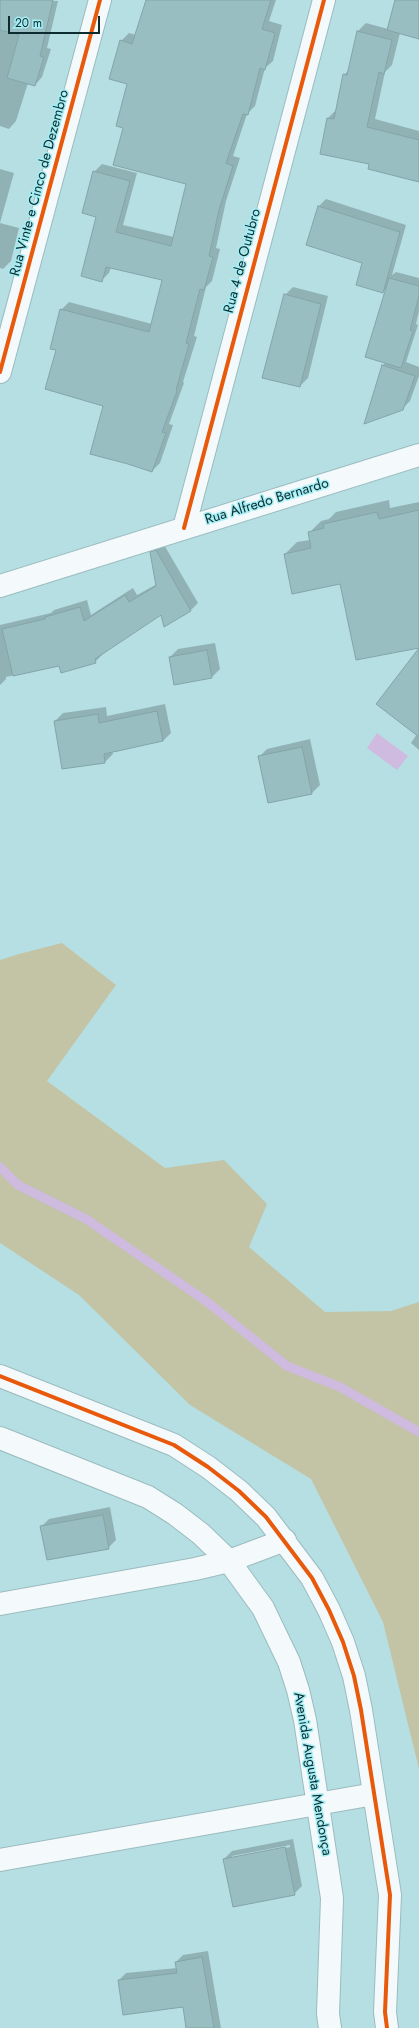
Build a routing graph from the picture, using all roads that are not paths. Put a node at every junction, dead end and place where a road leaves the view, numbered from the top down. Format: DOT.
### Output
graph roads {
  1 [pos="100,0"];
  2 [pos="324,0"];
  3 [pos="0,372"];
  4 [pos="419,455"];
  5 [pos="184,528"];
  6 [pos="0,586"];
  7 [pos="0,1376"];
  8 [pos="0,1438"];
  9 [pos="285,1540"];
  10 [pos="229,1561"];
  11 [pos="0,1604"];
  12 [pos="374,1794"];
  13 [pos="318,1805"];
  14 [pos="0,1860"];
  15 [pos="330,2028"];
  16 [pos="387,2028"];
  1 -- 3 [label="street, Rua Vinte e Cinco de Dezembro"];
  2 -- 5 [label="street, Rua 4 de Outubro"];
  4 -- 5 [label="street, Rua Alfredo Bernardo"];
  5 -- 6 [label="street, Rua Alfredo Bernardo"];
  7 -- 9 [label="street"];
  8 -- 10 [label="street, Avenida Augusta Mendonça"];
  9 -- 10 [label="street"];
  9 -- 12 [label="street"];
  10 -- 11 [label="street"];
  10 -- 13 [label="street, Avenida Augusta Mendonça"];
  12 -- 13 [label="street"];
  12 -- 16 [label="street"];
  13 -- 14 [label="street"];
  13 -- 15 [label="street, Avenida Augusta Mendonça"];
}
